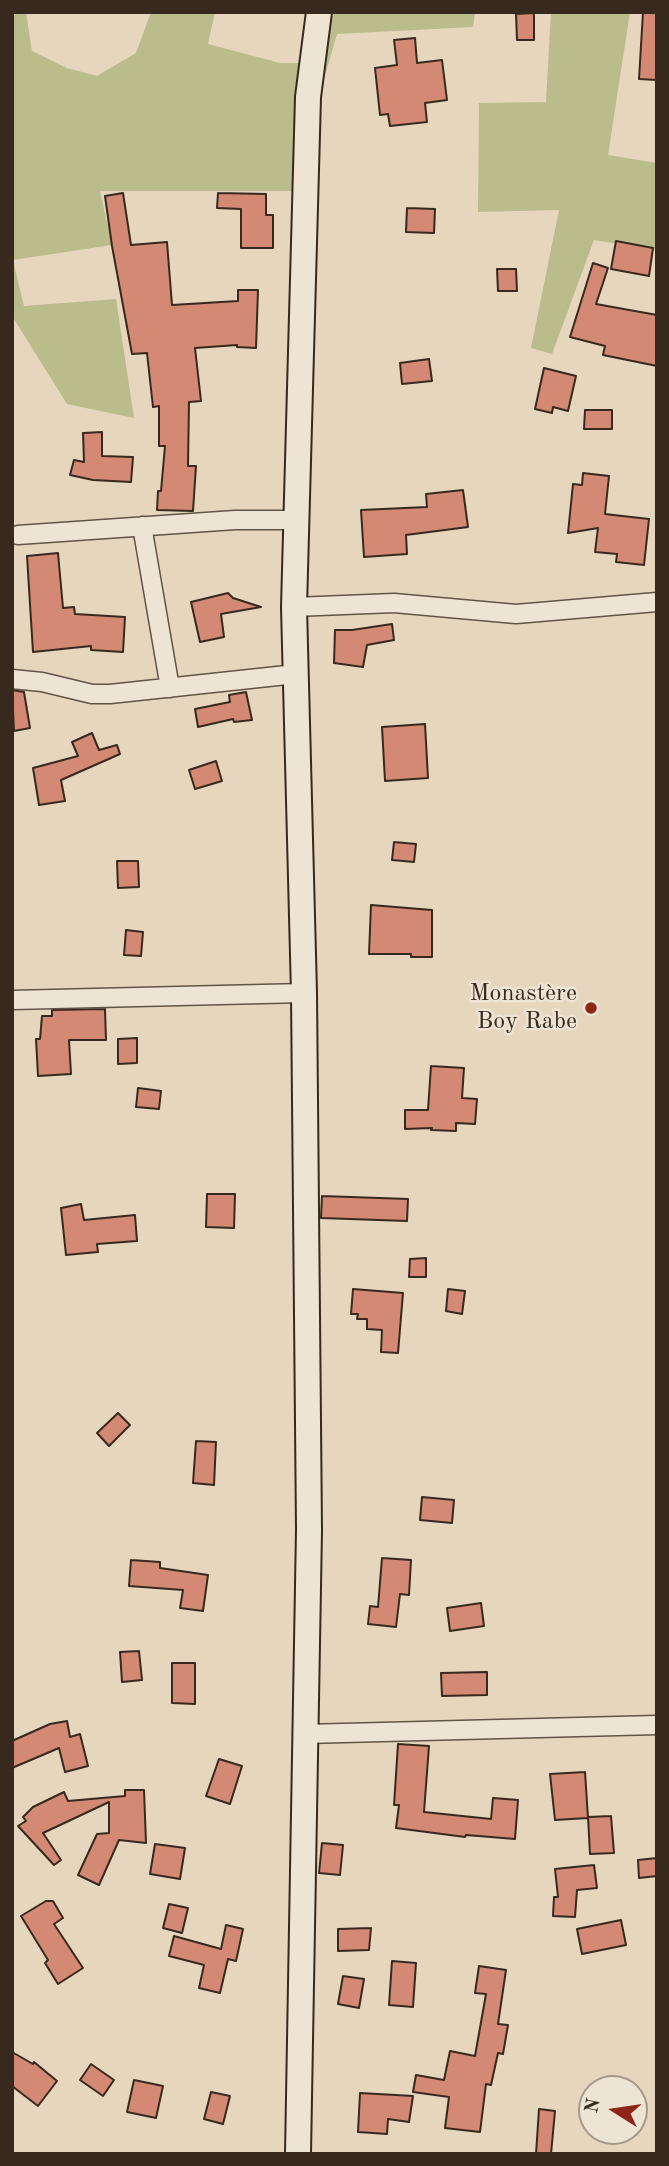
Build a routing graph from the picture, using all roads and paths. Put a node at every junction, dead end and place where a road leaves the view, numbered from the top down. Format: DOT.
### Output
graph roads {
  1 [pos="319,12"];
  2 [pos="297,520"];
  3 [pos="142,526"];
  4 [pos="18,535"];
  5 [pos="657,602"];
  6 [pos="294,607"];
  7 [pos="296,674"];
  8 [pos="12,679"];
  9 [pos="170,688"];
  10 [pos="304,993"];
  11 [pos="12,1000"];
  12 [pos="657,1725"];
  13 [pos="304,1734"];
  14 [pos="298,2154"];
  1 -- 2 [label="main road"];
  2 -- 3 [label="street"];
  2 -- 6 [label="main road"];
  3 -- 4 [label="street"];
  3 -- 9 [label="street"];
  5 -- 6 [label="street"];
  6 -- 7 [label="main road"];
  7 -- 9 [label="street"];
  7 -- 10 [label="main road"];
  8 -- 9 [label="street"];
  10 -- 11 [label="street"];
  10 -- 13 [label="main road"];
  12 -- 13 [label="street"];
  13 -- 14 [label="main road"];
}
